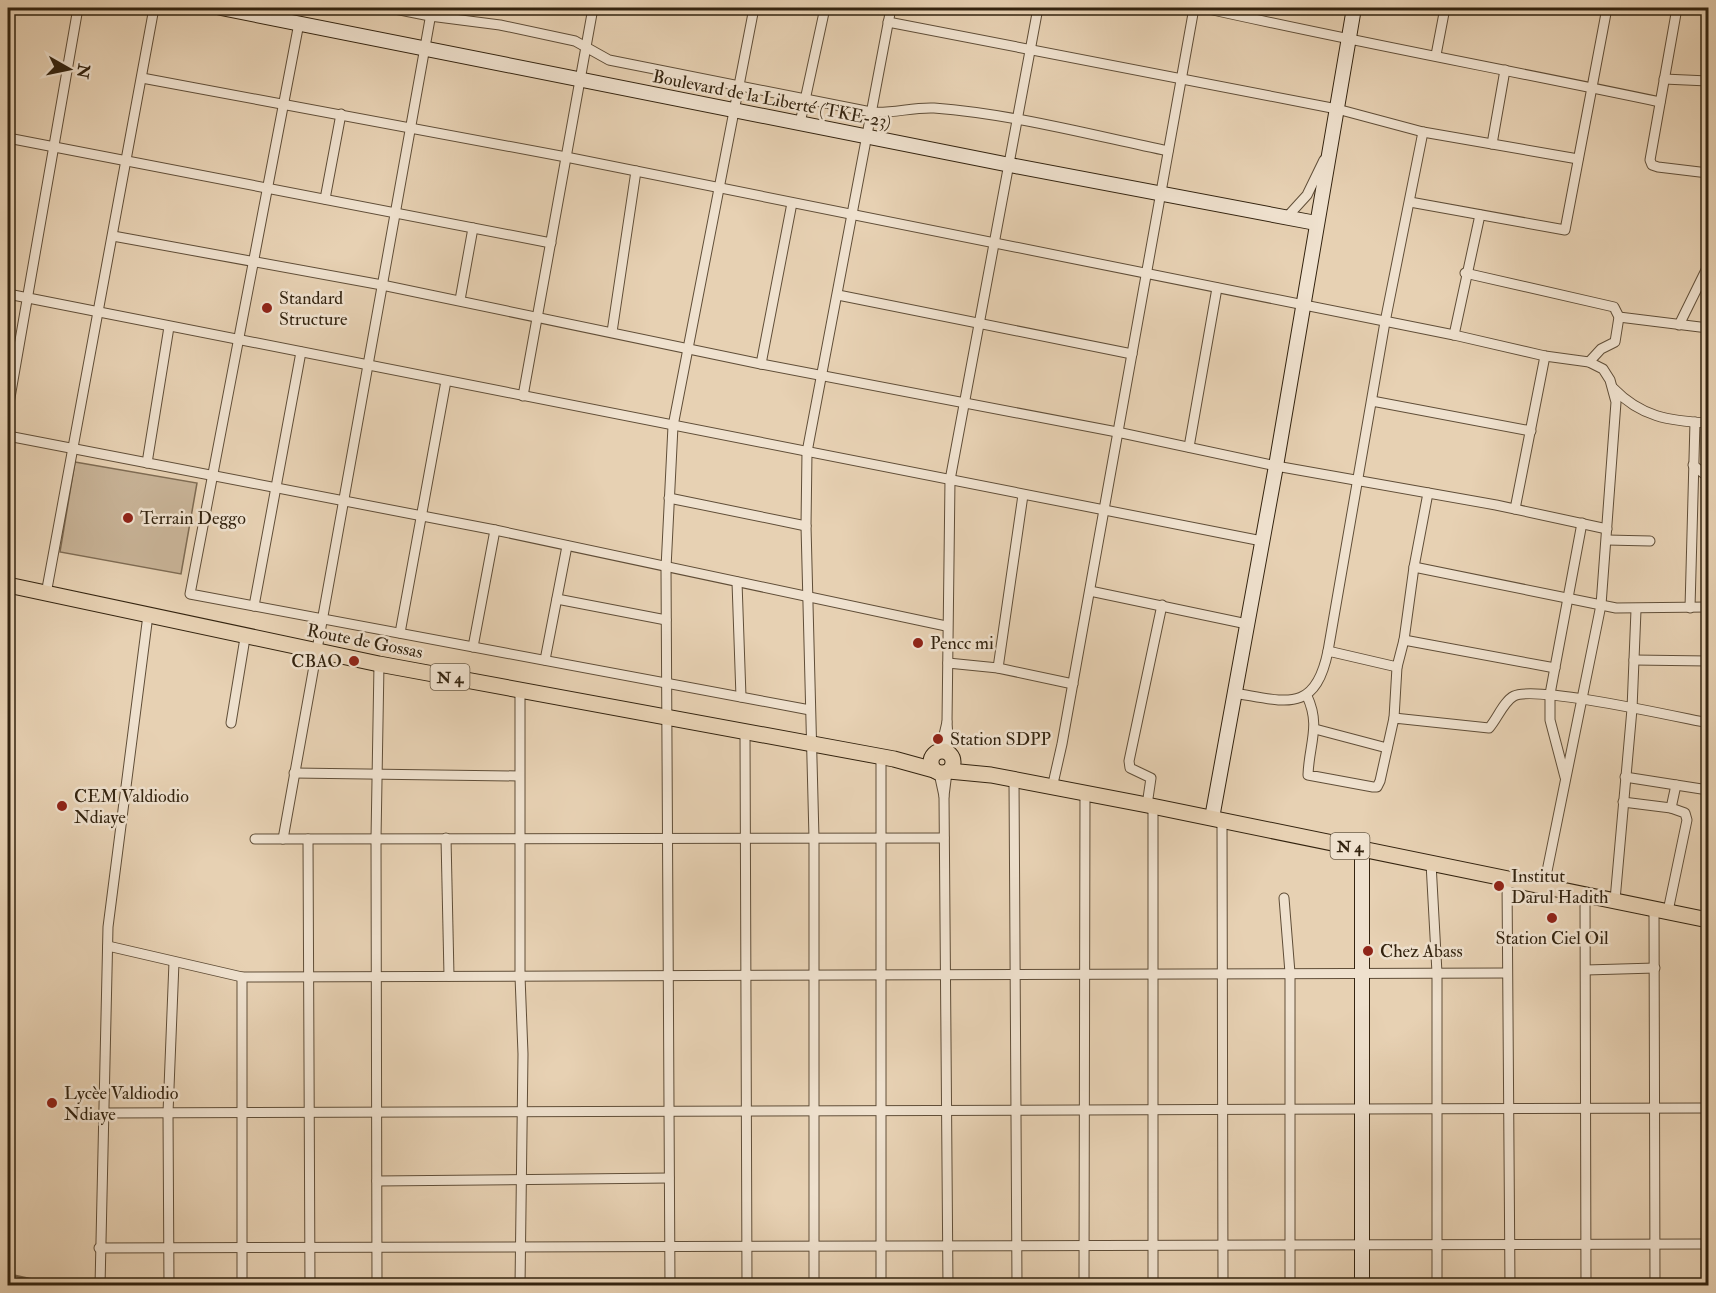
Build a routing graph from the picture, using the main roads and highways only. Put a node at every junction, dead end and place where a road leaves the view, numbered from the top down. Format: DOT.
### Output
graph roads {
  1 [pos="8,585"];
  2 [pos="1708,920"];
  1 -- 2 [label="main road, Route de Gossas / N 4"];
}
